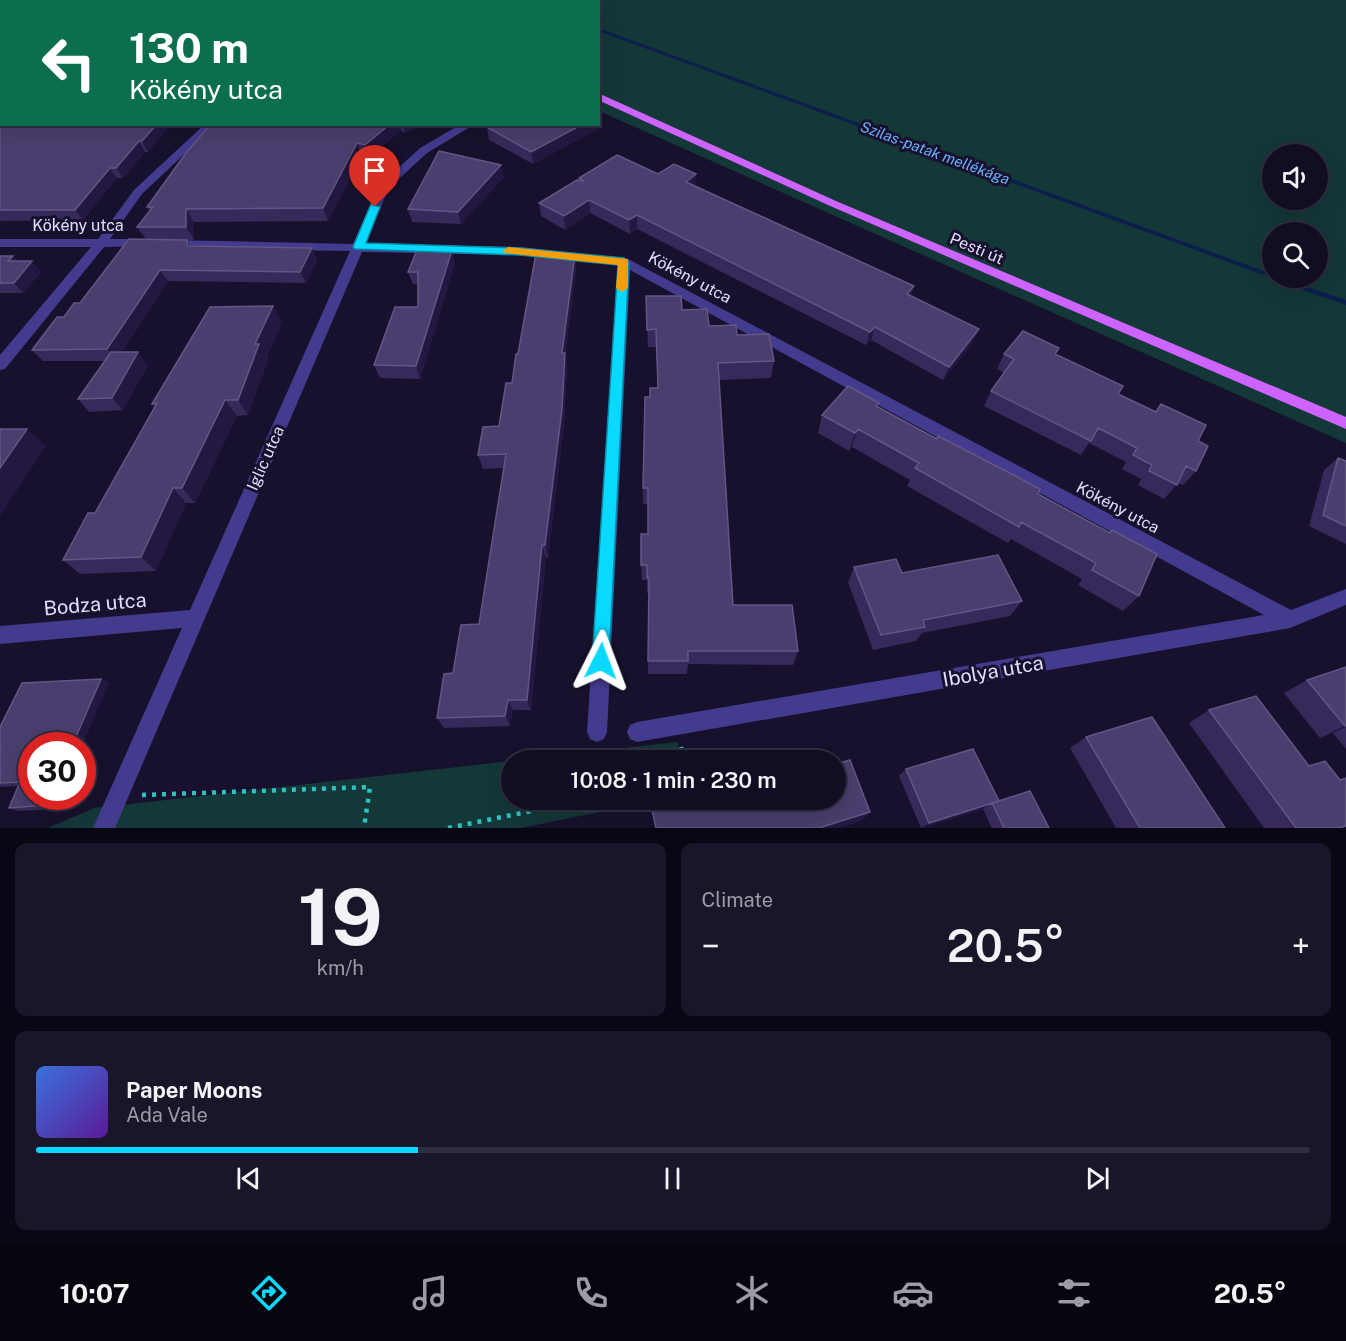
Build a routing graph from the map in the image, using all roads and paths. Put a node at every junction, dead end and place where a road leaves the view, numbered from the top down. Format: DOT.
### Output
graph roads {
  1 [pos="600,97"];
  2 [pos="209,126"];
  3 [pos="466,126"];
  4 [pos="0,243"];
  5 [pos="101,243"];
  6 [pos="359,247"];
  7 [pos="624,262"];
  8 [pos="0,365"];
  9 [pos="1346,423"];
  10 [pos="1346,597"];
  11 [pos="195,618"];
  12 [pos="1290,619"];
  13 [pos="0,635"];
  14 [pos="597,732"];
  15 [pos="637,732"];
  16 [pos="118,795"];
  17 [pos="537,810"];
  18 [pos="104,828"];
  19 [pos="364,828"];
  20 [pos="448,828"];
  1 -- 9 [label="main road, Pesti út"];
  2 -- 5 [label="street"];
  3 -- 6 [label="street, Iglic utca"];
  4 -- 5 [label="street, Kökény utca"];
  5 -- 6 [label="street, Kökény utca"];
  5 -- 8 [label="street"];
  6 -- 7 [label="street, Kökény utca"];
  6 -- 11 [label="street, Iglic utca"];
  7 -- 12 [label="street, Kökény utca"];
  7 -- 14 [label="street"];
  10 -- 12 [label="street, Ibolya utca"];
  11 -- 13 [label="street, Bodza utca"];
  11 -- 16 [label="street, Iglic utca"];
  12 -- 15 [label="street, Ibolya utca"];
  16 -- 18 [label="street, Iglic utca"];
  16 -- 19 [label="path"];
  17 -- 20 [label="path"];
}
